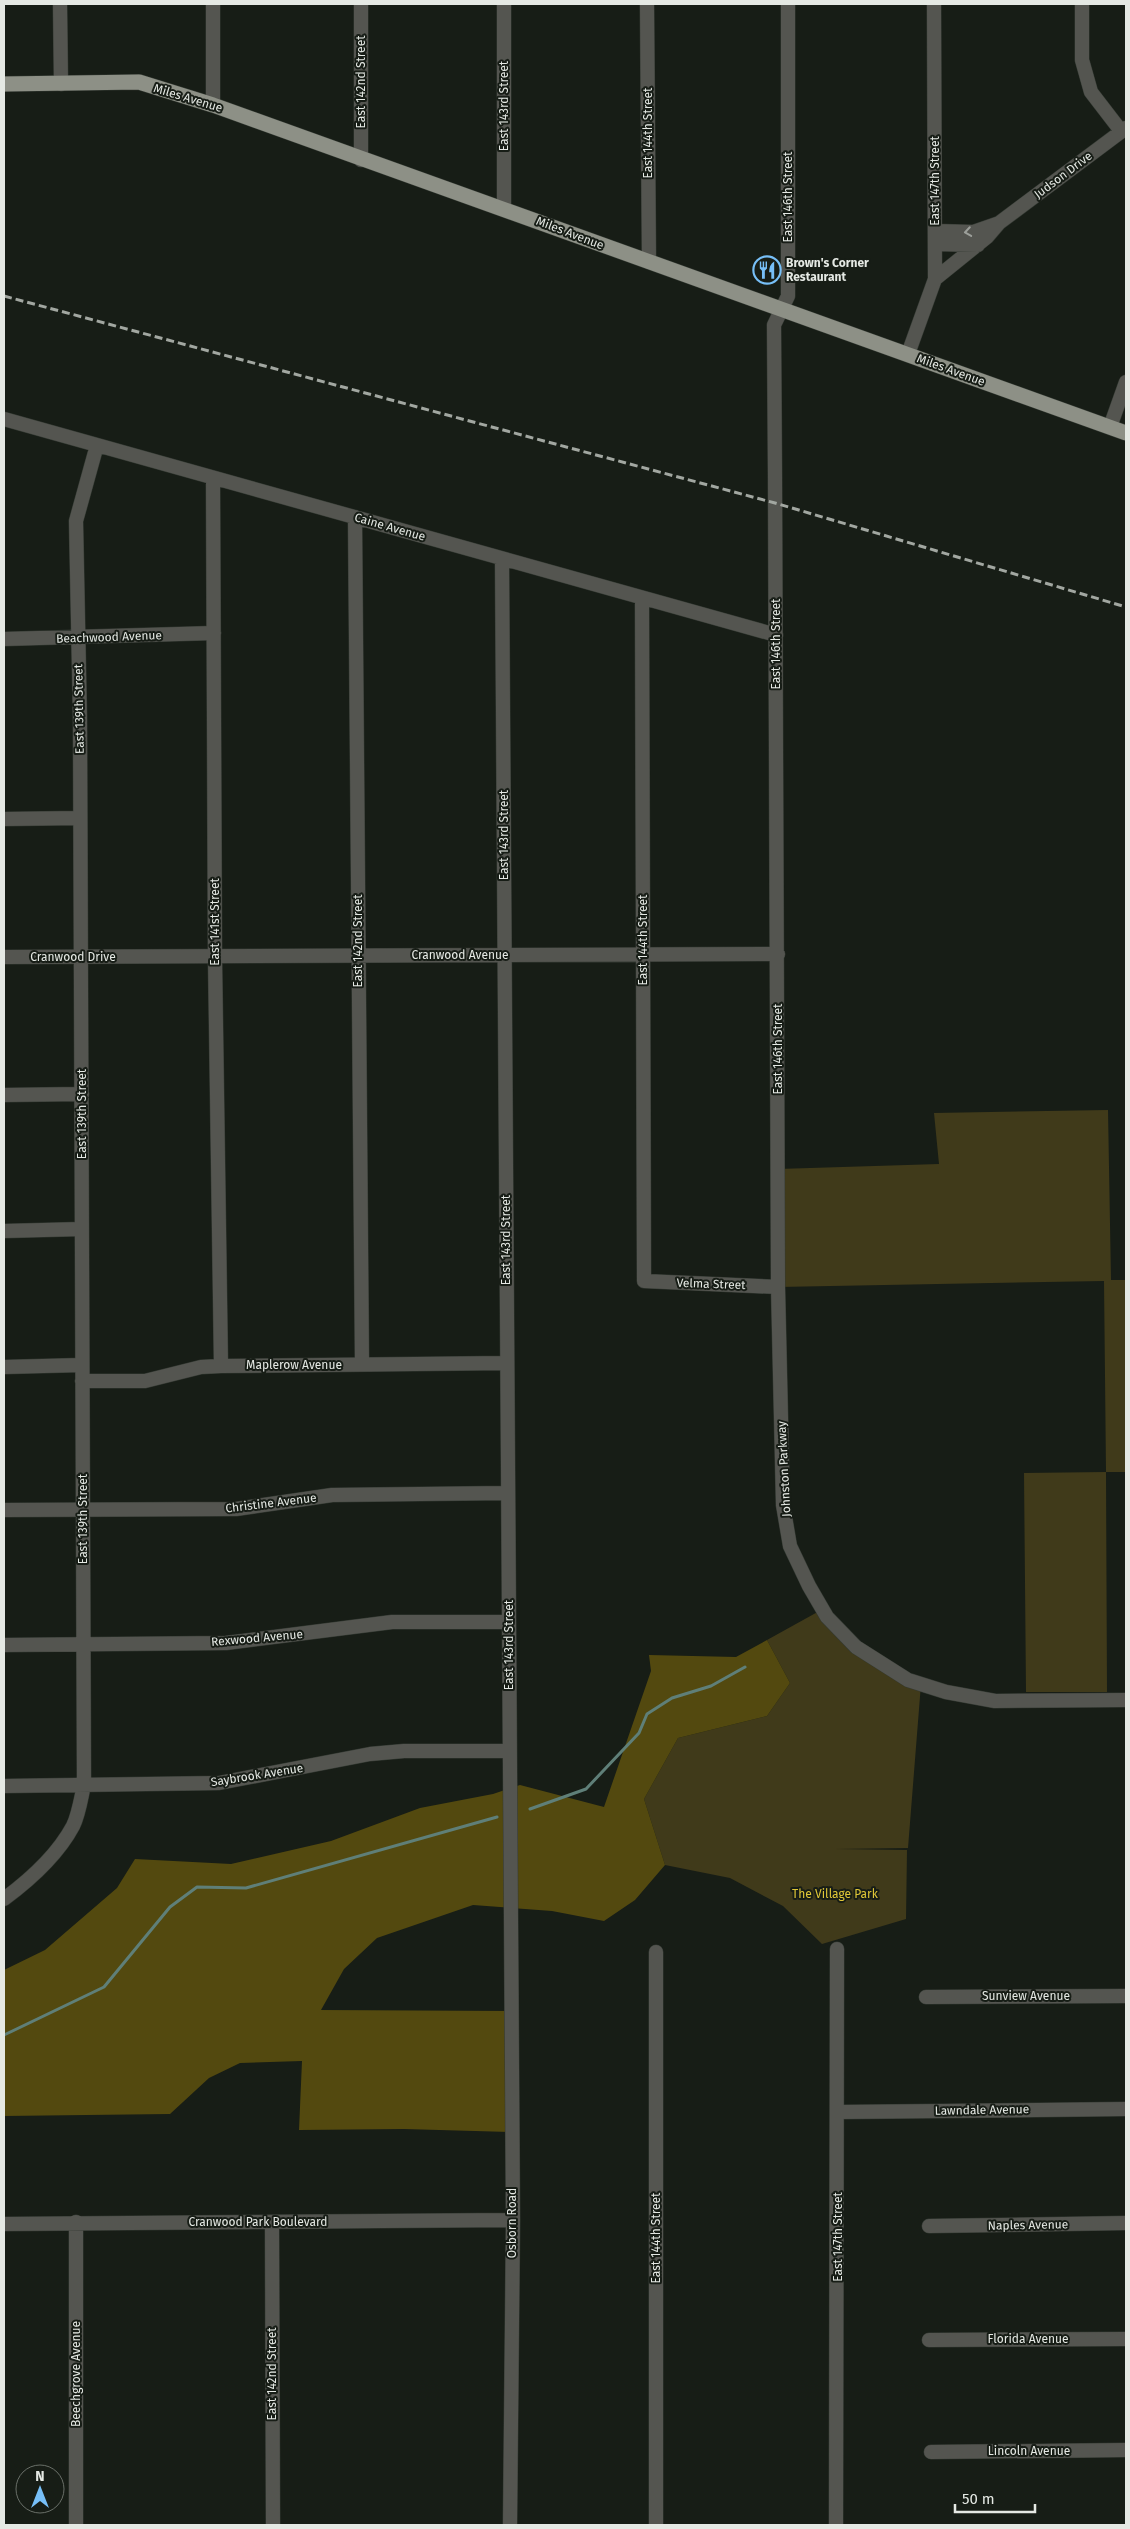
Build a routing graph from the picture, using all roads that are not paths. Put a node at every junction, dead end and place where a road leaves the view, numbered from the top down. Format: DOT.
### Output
graph roads {
  1 [pos="60,4"];
  2 [pos="213,4"];
  3 [pos="361,4"];
  4 [pos="504,4"];
  5 [pos="647,4"];
  6 [pos="788,4"];
  7 [pos="934,4"];
  8 [pos="1082,4"];
  9 [pos="4,84"];
  10 [pos="61,84"];
  11 [pos="213,105"];
  12 [pos="1124,130"];
  13 [pos="362,160"];
  14 [pos="504,208"];
  15 [pos="999,223"];
  16 [pos="935,237"];
  17 [pos="978,245"];
  18 [pos="648,262"];
  19 [pos="935,279"];
  20 [pos="781,308"];
  21 [pos="908,354"];
  22 [pos="1126,382"];
  23 [pos="4,419"];
  24 [pos="1110,427"];
  25 [pos="1126,433"];
  26 [pos="97,445"];
  27 [pos="213,478"];
  28 [pos="355,517"];
  29 [pos="502,559"];
  30 [pos="642,598"];
  31 [pos="214,633"];
  32 [pos="776,635"];
  33 [pos="79,638"];
  34 [pos="4,639"];
  35 [pos="80,818"];
  36 [pos="4,819"];
  37 [pos="778,954"];
  38 [pos="80,955"];
  39 [pos="358,955"];
  40 [pos="505,956"];
  41 [pos="643,956"];
  42 [pos="4,957"];
  43 [pos="142,957"];
  44 [pos="215,958"];
  45 [pos="82,1094"];
  46 [pos="4,1096"];
  47 [pos="82,1229"];
  48 [pos="4,1231"];
  49 [pos="644,1282"];
  50 [pos="778,1287"];
  51 [pos="507,1363"];
  52 [pos="362,1364"];
  53 [pos="82,1365"];
  54 [pos="4,1366"];
  55 [pos="221,1366"];
  56 [pos="82,1381"];
  57 [pos="508,1493"];
  58 [pos="84,1508"];
  59 [pos="4,1510"];
  60 [pos="509,1622"];
  61 [pos="84,1644"];
  62 [pos="4,1645"];
  63 [pos="1126,1700"];
  64 [pos="509,1750"];
  65 [pos="84,1785"];
  66 [pos="4,1786"];
  67 [pos="4,1899"];
  68 [pos="511,1921"];
  69 [pos="838,1949"];
  70 [pos="656,1952"];
  71 [pos="1126,1996"];
  72 [pos="926,1997"];
  73 [pos="1126,2109"];
  74 [pos="839,2112"];
  75 [pos="513,2220"];
  76 [pos="76,2222"];
  77 [pos="272,2223"];
  78 [pos="4,2224"];
  79 [pos="1126,2224"];
  80 [pos="929,2226"];
  81 [pos="1126,2339"];
  82 [pos="929,2340"];
  83 [pos="1126,2450"];
  84 [pos="931,2452"];
  85 [pos="76,2525"];
  86 [pos="273,2525"];
  87 [pos="510,2525"];
  88 [pos="656,2525"];
  89 [pos="836,2525"];
  1 -- 10 [label="street"];
  2 -- 11 [label="street"];
  3 -- 13 [label="street, East 142nd Street"];
  4 -- 14 [label="street, East 143rd Street"];
  5 -- 18 [label="street, East 144th Street"];
  6 -- 20 [label="street, East 146th Street"];
  7 -- 16 [label="street, East 147th Street"];
  8 -- 12 [label="street"];
  9 -- 10 [label="main road, Miles Avenue"];
  10 -- 11 [label="main road, Miles Avenue"];
  11 -- 13 [label="main road, Miles Avenue"];
  12 -- 15 [label="street, Judson Drive"];
  13 -- 14 [label="main road, Miles Avenue"];
  14 -- 18 [label="main road, Miles Avenue"];
  15 -- 16 [label="street, Judson Drive, one-way"];
  15 -- 17 [label="street, Judson Drive"];
  16 -- 17 [label="street"];
  16 -- 19 [label="street, East 147th Street"];
  17 -- 19 [label="street, Judson Drive"];
  18 -- 20 [label="main road, Miles Avenue"];
  19 -- 21 [label="street, East 147th Street"];
  20 -- 21 [label="main road, Miles Avenue"];
  20 -- 32 [label="street, East 146th Street"];
  21 -- 24 [label="main road, Miles Avenue"];
  22 -- 24 [label="street"];
  23 -- 26 [label="street, Caine Avenue"];
  24 -- 25 [label="main road, Miles Avenue"];
  26 -- 27 [label="street, Caine Avenue"];
  26 -- 33 [label="street, East 139th Street"];
  27 -- 28 [label="street, Caine Avenue"];
  27 -- 31 [label="street, East 141st Street"];
  28 -- 29 [label="street, Caine Avenue"];
  28 -- 39 [label="street, East 142nd Street"];
  29 -- 30 [label="street, Caine Avenue"];
  29 -- 40 [label="street, East 143rd Street"];
  30 -- 32 [label="street, Caine Avenue"];
  30 -- 41 [label="street, East 144th Street"];
  31 -- 33 [label="street, Beachwood Avenue"];
  31 -- 44 [label="street, East 141st Street"];
  32 -- 37 [label="street, East 146th Street"];
  33 -- 34 [label="street, Beachwood Avenue"];
  33 -- 35 [label="street, East 139th Street"];
  35 -- 36 [label="street"];
  35 -- 38 [label="street, East 139th Street"];
  37 -- 41 [label="street, Cranwood Avenue"];
  37 -- 50 [label="street, East 146th Street"];
  38 -- 42 [label="street, Cranwood Drive"];
  38 -- 43 [label="street, Cranwood Drive"];
  38 -- 45 [label="street, East 139th Street"];
  39 -- 40 [label="street, Cranwood Avenue"];
  39 -- 44 [label="street, Cranwood Avenue"];
  39 -- 52 [label="street, East 142nd Street"];
  40 -- 41 [label="street, Cranwood Avenue"];
  40 -- 51 [label="street, East 143rd Street"];
  41 -- 49 [label="street, East 144th Street"];
  43 -- 44 [label="street, Cranwood Avenue"];
  44 -- 55 [label="street, East 141st Street"];
  45 -- 46 [label="street"];
  45 -- 47 [label="street, East 139th Street"];
  47 -- 48 [label="street"];
  47 -- 53 [label="street, East 139th Street"];
  49 -- 50 [label="street, Velma Street"];
  50 -- 63 [label="street, Johnston Parkway"];
  51 -- 52 [label="street, Maplerow Avenue"];
  51 -- 57 [label="street, East 143rd Street"];
  52 -- 55 [label="street, Maplerow Avenue"];
  53 -- 54 [label="street"];
  53 -- 56 [label="street, East 139th Street"];
  55 -- 56 [label="street, Maplerow Avenue"];
  56 -- 58 [label="street, East 139th Street"];
  57 -- 58 [label="street, Christine Avenue"];
  57 -- 60 [label="street, East 143rd Street"];
  58 -- 59 [label="street, Christine Avenue"];
  58 -- 61 [label="street, East 139th Street"];
  60 -- 61 [label="street, Rexwood Avenue"];
  60 -- 64 [label="street, East 143rd Street"];
  61 -- 62 [label="street, Rexwood Avenue"];
  61 -- 65 [label="street, East 139th Street"];
  64 -- 65 [label="street, Saybrook Avenue"];
  64 -- 68 [label="street, East 143rd Street"];
  65 -- 66 [label="street, Saybrook Avenue"];
  65 -- 67 [label="street, East 139th Street"];
  68 -- 75 [label="street, Osborn Road"];
  69 -- 74 [label="street, East 147th Street"];
  70 -- 88 [label="street, East 144th Street"];
  71 -- 72 [label="street, Sunview Avenue"];
  73 -- 74 [label="street, Lawndale Avenue"];
  74 -- 89 [label="street, East 147th Street"];
  75 -- 77 [label="street, Cranwood Park Boulevard"];
  75 -- 87 [label="street, Osborn Road"];
  76 -- 77 [label="street, Cranwood Park Boulevard"];
  76 -- 78 [label="street, Cranwood Park Boulevard"];
  76 -- 85 [label="street, Beechgrove Avenue"];
  77 -- 86 [label="street, East 142nd Street"];
  79 -- 80 [label="street, Naples Avenue"];
  81 -- 82 [label="street, Florida Avenue"];
  83 -- 84 [label="street, Lincoln Avenue"];
}
